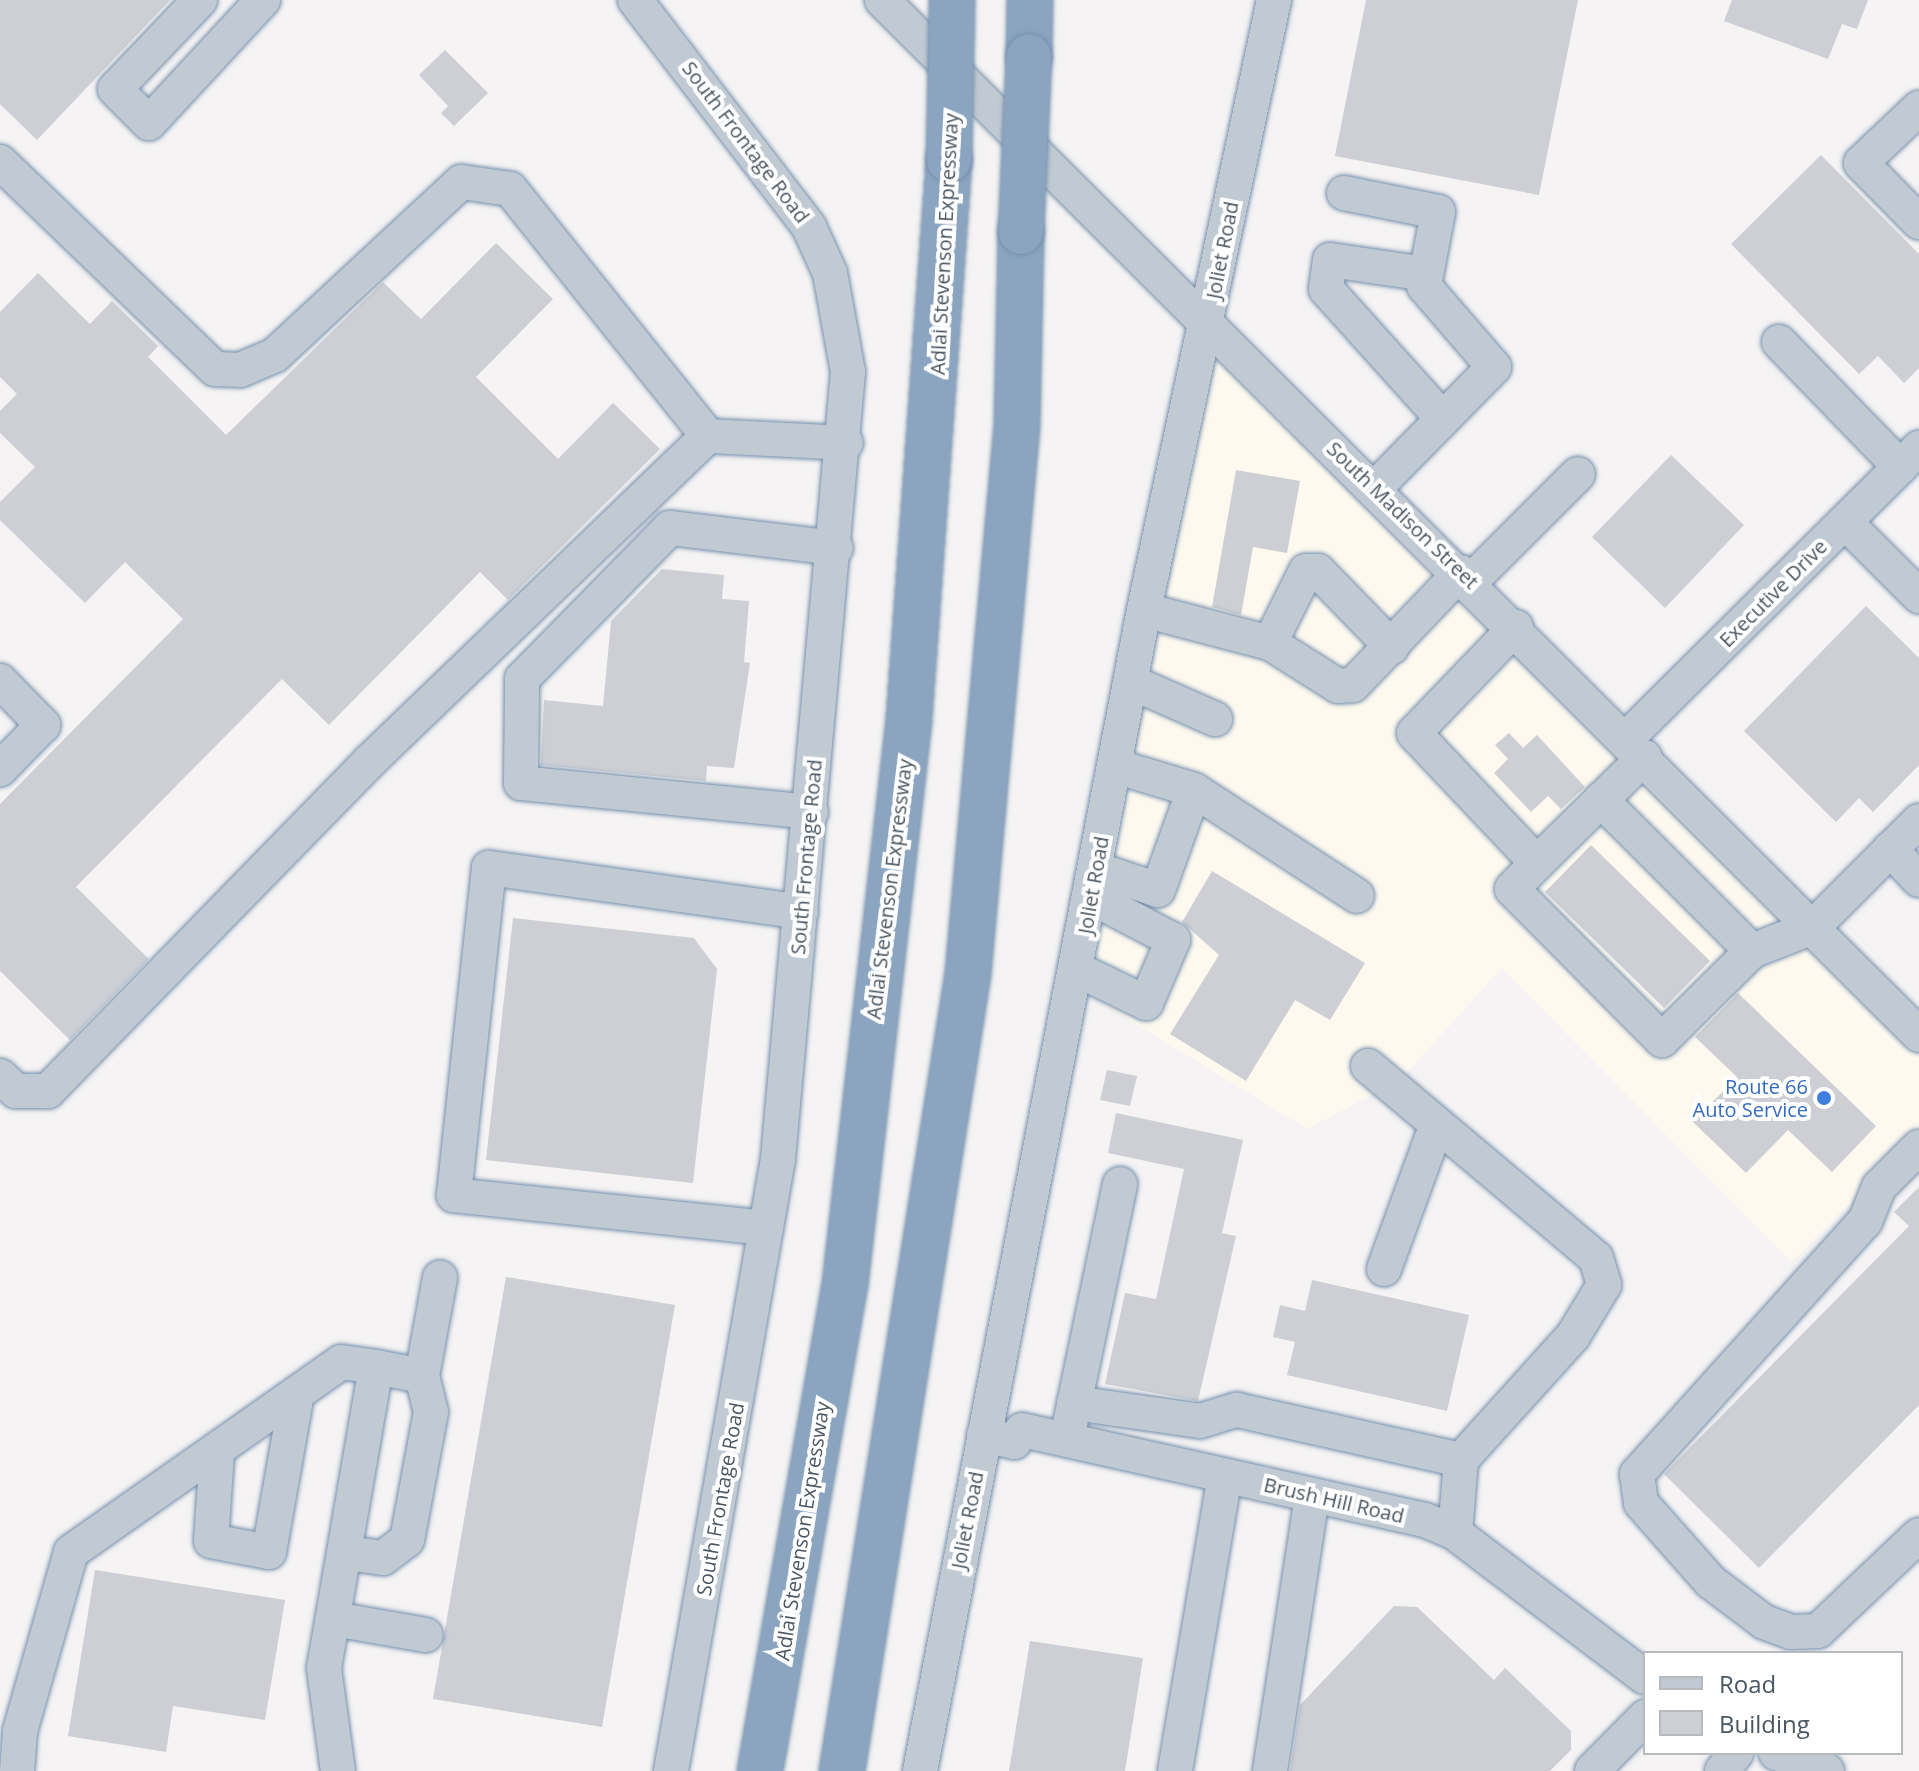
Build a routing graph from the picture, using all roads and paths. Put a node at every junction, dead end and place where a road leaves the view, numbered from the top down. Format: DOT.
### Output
graph roads {
  1 [pos="200,0"];
  2 [pos="263,0"];
  3 [pos="635,0"];
  4 [pos="882,0"];
  5 [pos="952,0"];
  6 [pos="1030,0"];
  7 [pos="1274,0"];
  8 [pos="1919,108"];
  9 [pos="0,162"];
  10 [pos="1344,193"];
  11 [pos="1919,222"];
  12 [pos="1426,274"];
  13 [pos="1208,325"];
  14 [pos="1779,342"];
  15 [pos="1443,419"];
  16 [pos="708,436"];
  17 [pos="846,443"];
  18 [pos="1910,457"];
  19 [pos="1578,474"];
  20 [pos="1375,488"];
  21 [pos="1845,522"];
  22 [pos="836,548"];
  23 [pos="1466,576"];
  24 [pos="1919,596"];
  25 [pos="1144,610"];
  26 [pos="1516,627"];
  27 [pos="1270,643"];
  28 [pos="1392,647"];
  29 [pos="0,681"];
  30 [pos="1131,682"];
  31 [pos="1215,719"];
  32 [pos="1636,748"];
  33 [pos="1115,766"];
  34 [pos="0,769"];
  35 [pos="1194,790"];
  36 [pos="1601,800"];
  37 [pos="811,812"];
  38 [pos="1919,821"];
  39 [pos="1890,849"];
  40 [pos="1537,863"];
  41 [pos="1919,880"];
  42 [pos="1093,883"];
  43 [pos="1357,896"];
  44 [pos="801,912"];
  45 [pos="1813,927"];
  46 [pos="1752,951"];
  47 [pos="1076,969"];
  48 [pos="1919,1035"];
  49 [pos="1368,1066"];
  50 [pos="0,1076"];
  51 [pos="1437,1124"];
  52 [pos="1919,1147"];
  53 [pos="1120,1184"];
  54 [pos="766,1228"];
  55 [pos="1384,1269"];
  56 [pos="440,1278"];
  57 [pos="376,1367"];
  58 [pos="422,1376"];
  59 [pos="297,1394"];
  60 [pos="1074,1403"];
  61 [pos="984,1435"];
  62 [pos="1067,1440"];
  63 [pos="217,1453"];
  64 [pos="1461,1460"];
  65 [pos="1225,1476"];
  66 [pos="1312,1495"];
  67 [pos="1455,1533"];
  68 [pos="1919,1535"];
  69 [pos="347,1553"];
  70 [pos="334,1619"];
  71 [pos="426,1635"];
  72 [pos="1643,1675"];
  73 [pos="1643,1719"];
  74 [pos="1734,1755"];
  75 [pos="1782,1755"];
  76 [pos="17,1771"];
  77 [pos="338,1771"];
  78 [pos="671,1771"];
  79 [pos="760,1771"];
  80 [pos="842,1771"];
  81 [pos="920,1771"];
  82 [pos="1175,1771"];
  83 [pos="1270,1771"];
  84 [pos="1592,1771"];
  85 [pos="1722,1771"];
  86 [pos="1827,1771"];
  1 -- 2 [label="street"];
  3 -- 17 [label="street, South Frontage Road"];
  4 -- 13 [label="street, South Madison Street"];
  5 -- 79 [label="highway, Adlai Stevenson Expressway, bridge"];
  6 -- 80 [label="highway, bridge"];
  7 -- 13 [label="street, Joliet Road"];
  8 -- 11 [label="street"];
  9 -- 16 [label="street"];
  10 -- 12 [label="street"];
  12 -- 15 [label="street"];
  12 -- 15 [label="street"];
  13 -- 20 [label="street, South Madison Street"];
  13 -- 25 [label="street, Joliet Road"];
  14 -- 18 [label="street"];
  15 -- 20 [label="street"];
  16 -- 17 [label="street"];
  16 -- 50 [label="street"];
  17 -- 22 [label="street, South Frontage Road"];
  18 -- 21 [label="street, Executive Drive"];
  19 -- 23 [label="street"];
  20 -- 23 [label="street, South Madison Street"];
  21 -- 24 [label="street"];
  21 -- 32 [label="street, Executive Drive"];
  22 -- 37 [label="street, South Frontage Road"];
  22 -- 37 [label="street"];
  23 -- 26 [label="street, South Madison Street"];
  23 -- 28 [label="street"];
  25 -- 27 [label="street"];
  25 -- 30 [label="street, Joliet Road"];
  26 -- 32 [label="street, South Madison Street"];
  26 -- 40 [label="street"];
  27 -- 28 [label="street"];
  27 -- 28 [label="street"];
  29 -- 34 [label="street"];
  30 -- 31 [label="street"];
  30 -- 33 [label="street, Joliet Road"];
  32 -- 36 [label="street, Executive Drive"];
  32 -- 45 [label="street, South Madison Street"];
  33 -- 35 [label="street"];
  33 -- 42 [label="street, Joliet Road"];
  35 -- 42 [label="street"];
  35 -- 43 [label="street"];
  36 -- 40 [label="street, Executive Drive"];
  36 -- 46 [label="street"];
  37 -- 44 [label="street, South Frontage Road"];
  38 -- 39 [label="street"];
  39 -- 41 [label="street"];
  39 -- 45 [label="street"];
  40 -- 46 [label="street, Executive Drive"];
  42 -- 47 [label="street, Joliet Road"];
  42 -- 47 [label="street"];
  44 -- 54 [label="street, South Frontage Road"];
  44 -- 54 [label="street"];
  45 -- 46 [label="street"];
  45 -- 48 [label="street, South Madison Street"];
  47 -- 61 [label="street, Joliet Road"];
  49 -- 51 [label="street"];
  51 -- 55 [label="street"];
  51 -- 64 [label="street"];
  52 -- 68 [label="street"];
  53 -- 60 [label="street"];
  54 -- 78 [label="street, South Frontage Road"];
  56 -- 58 [label="street"];
  57 -- 58 [label="street"];
  57 -- 59 [label="street"];
  57 -- 69 [label="street"];
  58 -- 69 [label="street"];
  59 -- 63 [label="street"];
  59 -- 63 [label="street"];
  60 -- 62 [label="street"];
  60 -- 64 [label="street"];
  61 -- 62 [label="street, Brush Hill Road"];
  61 -- 81 [label="street, Joliet Road"];
  62 -- 65 [label="street, Brush Hill Road"];
  63 -- 76 [label="street"];
  64 -- 67 [label="street"];
  65 -- 66 [label="street, Brush Hill Road"];
  65 -- 82 [label="street"];
  66 -- 67 [label="street, Brush Hill Road"];
  66 -- 83 [label="street"];
  67 -- 72 [label="street, Brush Hill Road"];
  69 -- 70 [label="street"];
  70 -- 71 [label="street"];
  70 -- 77 [label="street"];
  73 -- 84 [label="street"];
  74 -- 85 [label="street"];
  75 -- 86 [label="street"];
}
